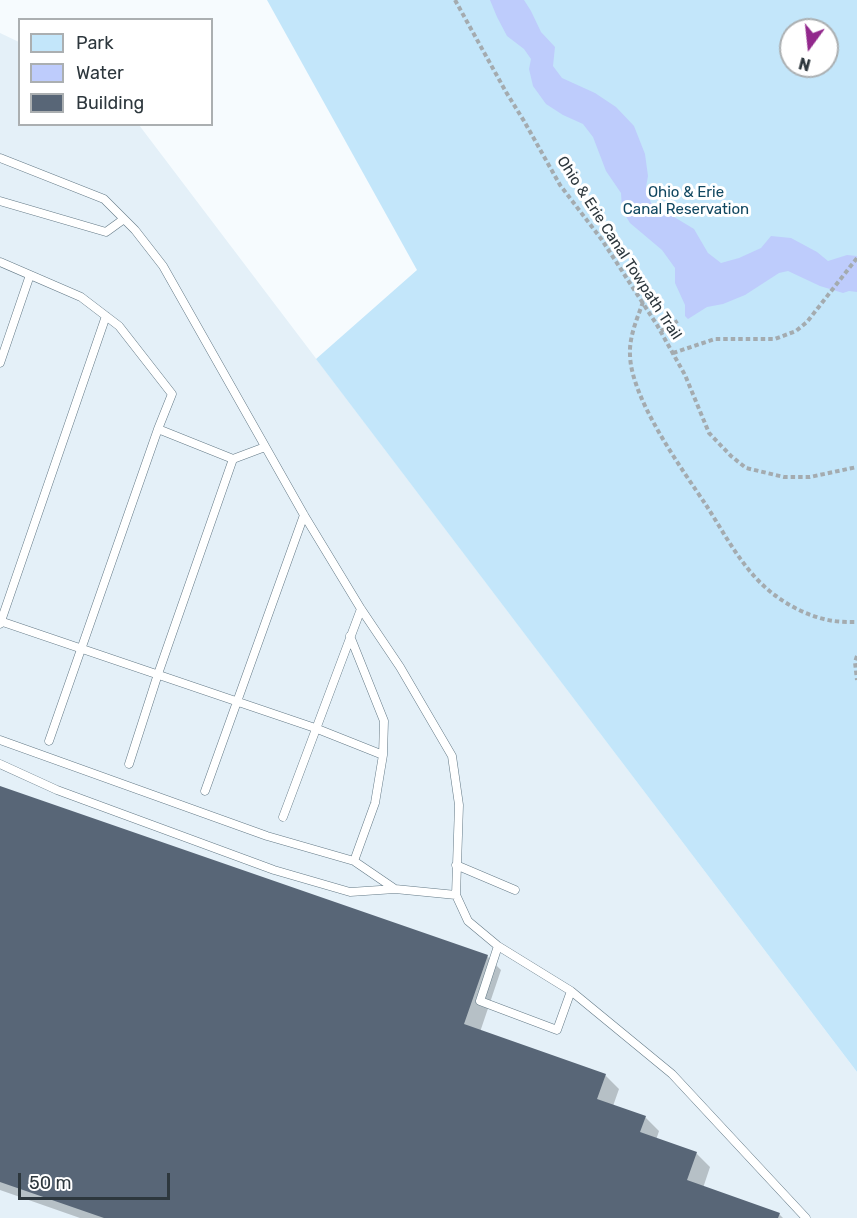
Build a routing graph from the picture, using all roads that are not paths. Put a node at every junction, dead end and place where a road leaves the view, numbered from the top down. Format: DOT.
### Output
graph roads {
  1 [pos="0,159"];
  2 [pos="0,201"];
  3 [pos="124,219"];
  4 [pos="0,262"];
  5 [pos="30,275"];
  6 [pos="106,316"];
  7 [pos="0,363"];
  8 [pos="158,429"];
  9 [pos="265,447"];
  10 [pos="233,459"];
  11 [pos="304,515"];
  12 [pos="361,609"];
  13 [pos="0,622"];
  14 [pos="350,636"];
  15 [pos="82,648"];
  16 [pos="158,674"];
  17 [pos="236,702"];
  18 [pos="315,728"];
  19 [pos="0,740"];
  20 [pos="49,741"];
  21 [pos="383,754"];
  22 [pos="0,764"];
  23 [pos="129,765"];
  24 [pos="205,791"];
  25 [pos="283,817"];
  26 [pos="354,861"];
  27 [pos="456,865"];
  28 [pos="395,889"];
  29 [pos="515,890"];
  30 [pos="456,896"];
  31 [pos="498,946"];
  32 [pos="571,991"];
  33 [pos="806,1218"];
  1 -- 3 [label="lane"];
  2 -- 3 [label="lane"];
  3 -- 9 [label="lane"];
  4 -- 5 [label="lane"];
  5 -- 6 [label="lane"];
  5 -- 7 [label="lane"];
  6 -- 8 [label="lane"];
  6 -- 13 [label="lane"];
  8 -- 10 [label="lane"];
  8 -- 15 [label="lane"];
  9 -- 10 [label="lane"];
  9 -- 11 [label="lane"];
  10 -- 16 [label="lane"];
  11 -- 12 [label="lane"];
  11 -- 17 [label="lane"];
  12 -- 14 [label="lane"];
  12 -- 27 [label="lane"];
  13 -- 15 [label="lane"];
  14 -- 18 [label="lane"];
  14 -- 21 [label="lane"];
  15 -- 16 [label="lane"];
  15 -- 20 [label="lane"];
  16 -- 17 [label="lane"];
  16 -- 23 [label="lane"];
  17 -- 18 [label="lane"];
  17 -- 24 [label="lane"];
  18 -- 21 [label="lane"];
  18 -- 25 [label="lane"];
  19 -- 26 [label="lane"];
  21 -- 26 [label="lane"];
  22 -- 28 [label="lane"];
  26 -- 28 [label="lane"];
  27 -- 29 [label="lane"];
  27 -- 30 [label="lane"];
  28 -- 30 [label="lane"];
  30 -- 31 [label="lane"];
  31 -- 32 [label="lane"];
  31 -- 32 [label="lane"];
  32 -- 33 [label="lane"];
}
